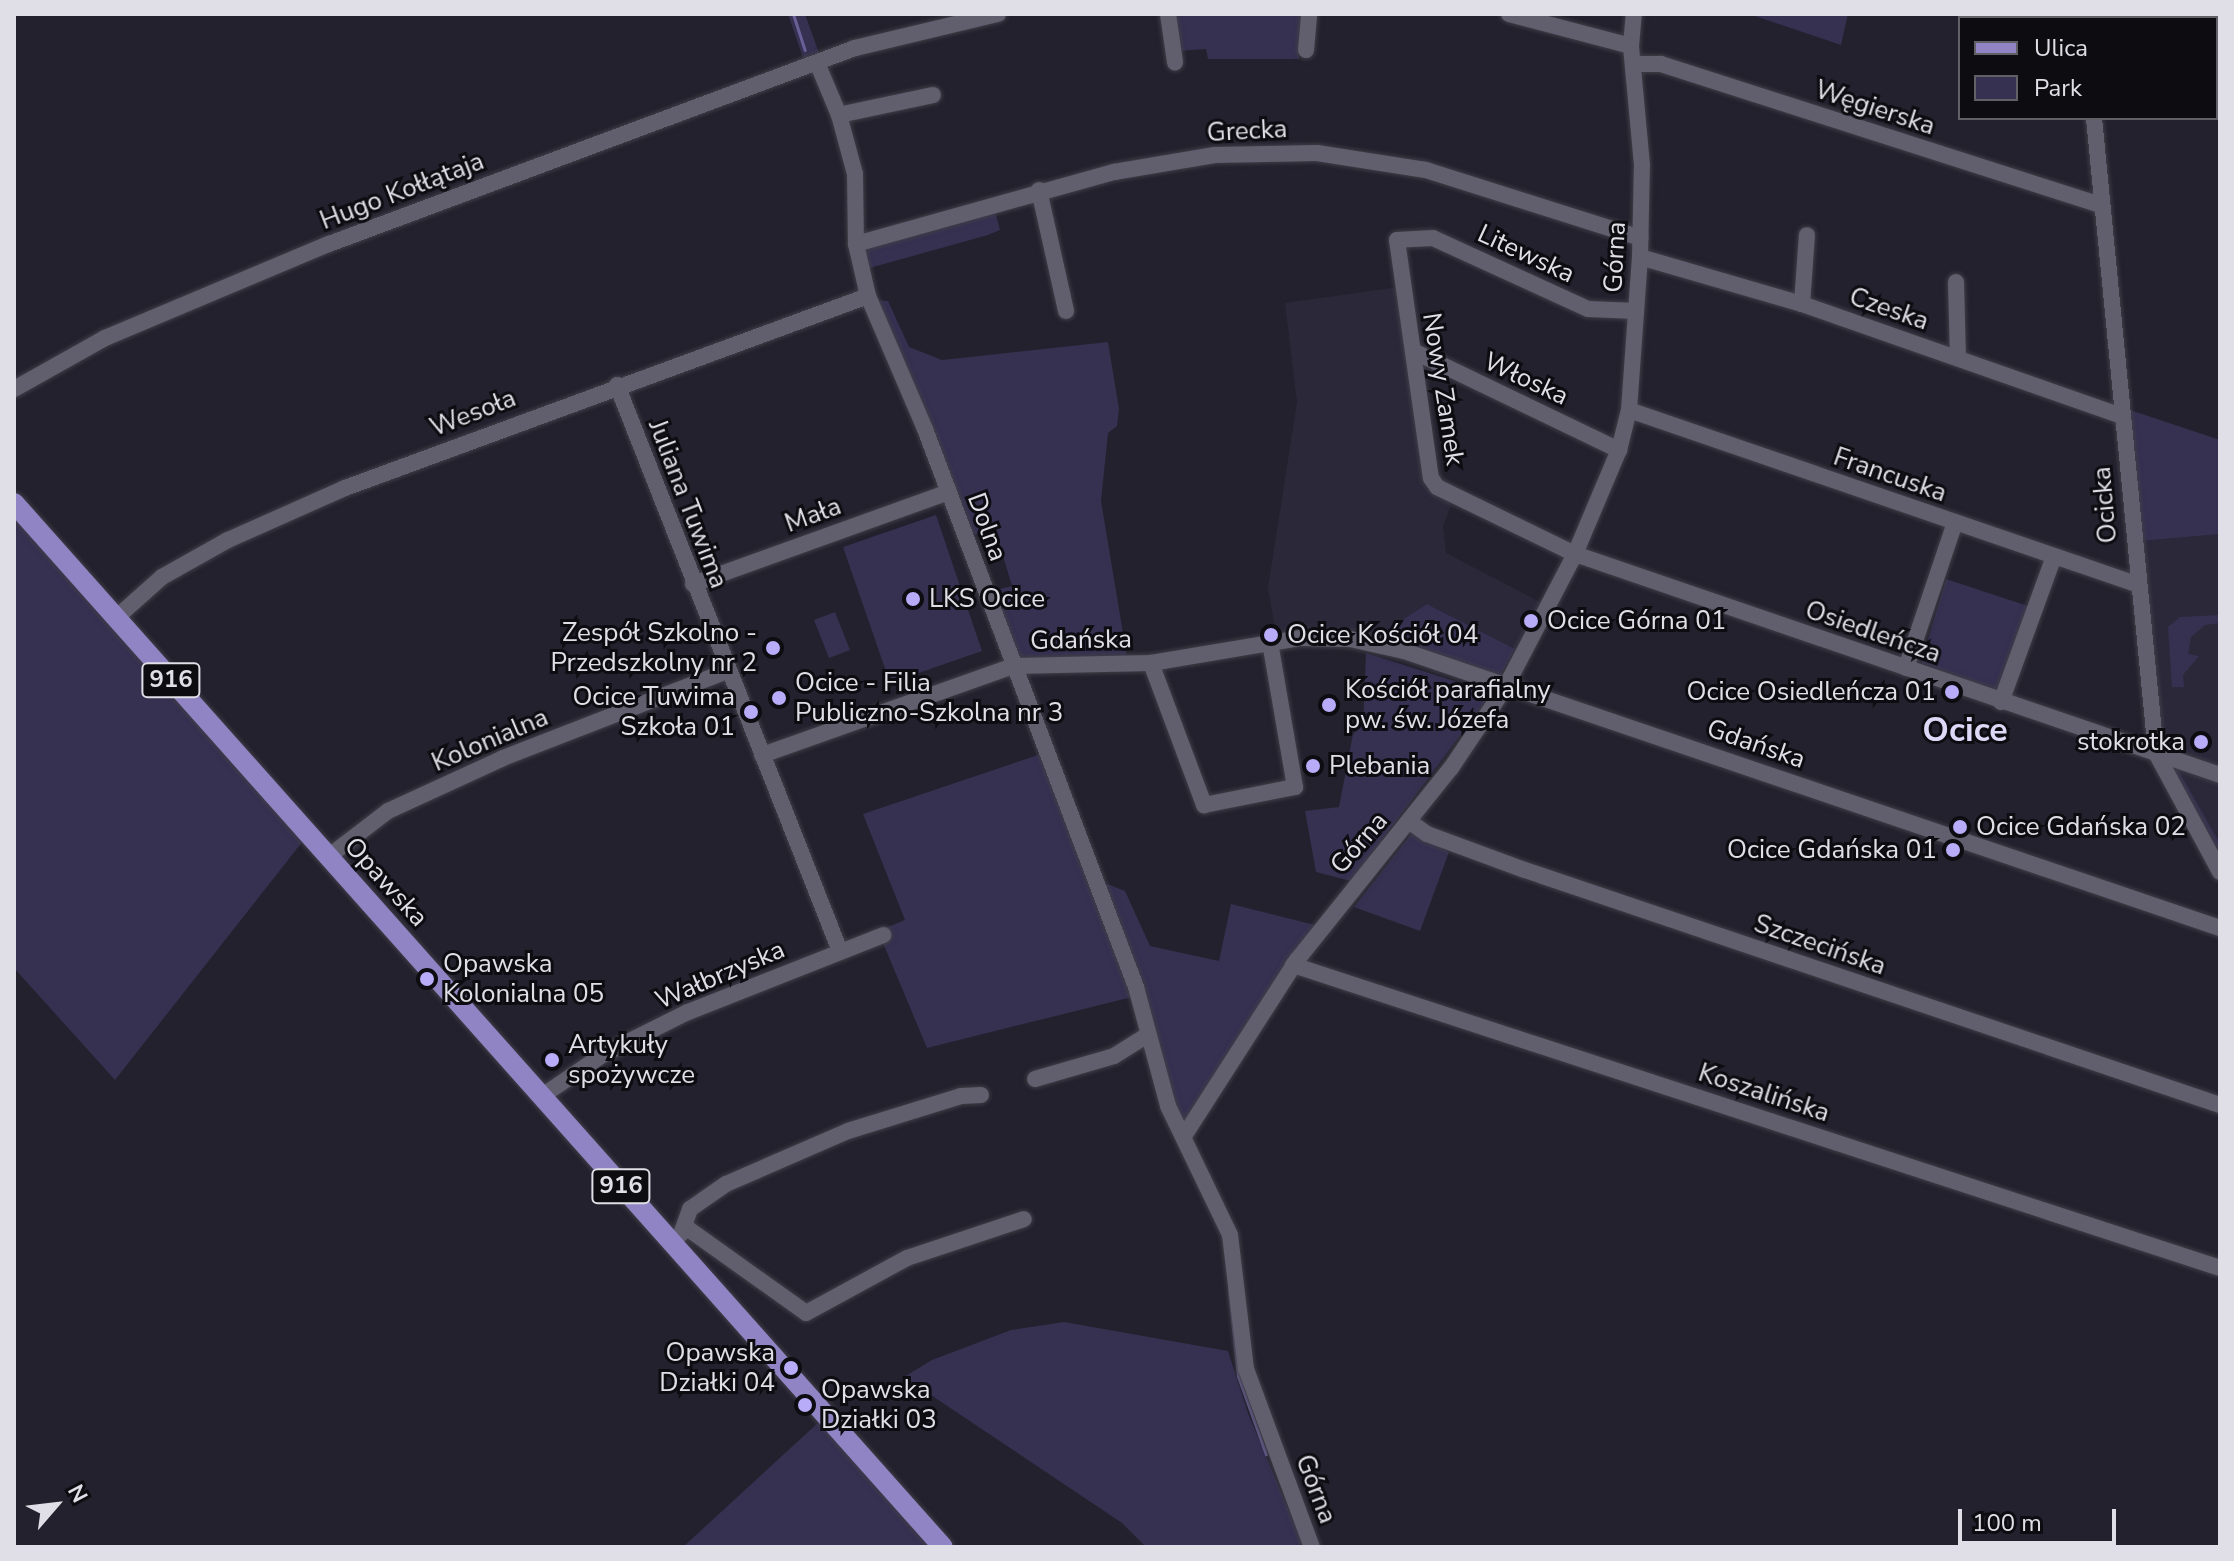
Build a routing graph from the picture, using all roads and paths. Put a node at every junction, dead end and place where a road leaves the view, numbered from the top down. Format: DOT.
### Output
graph roads {
  1 [pos="918,14"];
  2 [pos="998,14"];
  3 [pos="1168,14"];
  4 [pos="1309,14"];
  5 [pos="1509,14"];
  6 [pos="1634,14"];
  7 [pos="967,18"];
  8 [pos="922,32"];
  9 [pos="1631,46"];
  10 [pos="1306,50"];
  11 [pos="1175,62"];
  12 [pos="1633,64"];
  13 [pos="818,65"];
  14 [pos="933,95"];
  15 [pos="839,115"];
  16 [pos="2094,120"];
  17 [pos="1039,190"];
  18 [pos="2102,206"];
  19 [pos="1807,235"];
  20 [pos="1640,238"];
  21 [pos="1397,240"];
  22 [pos="856,244"];
  23 [pos="1640,257"];
  24 [pos="1956,282"];
  25 [pos="868,296"];
  26 [pos="1802,304"];
  27 [pos="1066,311"];
  28 [pos="1636,311"];
  29 [pos="1413,351"];
  30 [pos="1958,357"];
  31 [pos="617,385"];
  32 [pos="14,389"];
  33 [pos="1629,410"];
  34 [pos="2121,416"];
  35 [pos="1619,450"];
  36 [pos="949,492"];
  37 [pos="14,503"];
  38 [pos="1955,522"];
  39 [pos="1575,554"];
  40 [pos="2054,556"];
  41 [pos="693,584"];
  42 [pos="2136,584"];
  43 [pos="116,618"];
  44 [pos="1270,643"];
  45 [pos="1151,663"];
  46 [pos="1013,666"];
  47 [pos="1906,668"];
  48 [pos="727,671"];
  49 [pos="1506,686"];
  50 [pos="2001,702"];
  51 [pos="2156,753"];
  52 [pos="762,755"];
  53 [pos="2220,775"];
  54 [pos="1409,821"];
  55 [pos="328,857"];
  56 [pos="2220,872"];
  57 [pos="2220,928"];
  58 [pos="883,935"];
  59 [pos="840,951"];
  60 [pos="1293,965"];
  61 [pos="1143,1038"];
  62 [pos="1035,1079"];
  63 [pos="981,1095"];
  64 [pos="542,1096"];
  65 [pos="2220,1105"];
  66 [pos="1184,1136"];
  67 [pos="1024,1219"];
  68 [pos="687,1228"];
  69 [pos="672,1244"];
  70 [pos="2220,1268"];
  71 [pos="943,1547"];
  72 [pos="1312,1547"];
  1 -- 8 [label="street"];
  2 -- 7 [label="street, Hugo Kołłątaja"];
  3 -- 11 [label="street"];
  4 -- 10 [label="street"];
  5 -- 9 [label="street"];
  6 -- 9 [label="street, Górna"];
  7 -- 8 [label="street, Hugo Kołłątaja"];
  8 -- 13 [label="street, Hugo Kołłątaja"];
  9 -- 12 [label="street, Górna"];
  12 -- 18 [label="street, Węgierska"];
  12 -- 20 [label="street, Górna"];
  13 -- 15 [label="street, Dolna"];
  13 -- 32 [label="street, Hugo Kołłątaja"];
  14 -- 15 [label="street"];
  15 -- 22 [label="street, Dolna"];
  16 -- 18 [label="street, Ocicka"];
  17 -- 20 [label="street, Grecka"];
  17 -- 22 [label="street, Grecka"];
  17 -- 27 [label="street"];
  18 -- 34 [label="street, Ocicka"];
  19 -- 26 [label="street"];
  20 -- 23 [label="street, Górna"];
  21 -- 28 [label="street, Litewska"];
  21 -- 29 [label="street, Nowy Zamek"];
  22 -- 25 [label="street, Dolna"];
  23 -- 26 [label="street, Czeska"];
  23 -- 28 [label="street, Górna"];
  24 -- 30 [label="street"];
  25 -- 31 [label="street, Wesoła"];
  25 -- 36 [label="street, Dolna"];
  26 -- 30 [label="street, Czeska"];
  28 -- 33 [label="street, Górna"];
  29 -- 35 [label="street, Włoska"];
  29 -- 39 [label="street, Nowy Zamek"];
  30 -- 34 [label="street, Czeska"];
  31 -- 41 [label="street, Juliana Tuwima"];
  31 -- 43 [label="street, Wesoła"];
  33 -- 35 [label="street, Górna"];
  33 -- 38 [label="street, Francuska"];
  34 -- 42 [label="street, Ocicka"];
  35 -- 39 [label="street, Górna"];
  36 -- 41 [label="street, Mała"];
  36 -- 46 [label="street, Dolna"];
  37 -- 43 [label="main road, Opawska / 916"];
  38 -- 40 [label="street, Francuska"];
  38 -- 47 [label="street"];
  39 -- 47 [label="street, Osiedleńcza"];
  39 -- 49 [label="street, Górna"];
  40 -- 42 [label="street, Francuska"];
  40 -- 50 [label="street"];
  41 -- 48 [label="street, Juliana Tuwima"];
  42 -- 51 [label="street, Ocicka"];
  43 -- 55 [label="main road, Opawska / 916"];
  44 -- 45 [label="street, Gdańska"];
  44 -- 45 [label="street, Gdańska"];
  44 -- 49 [label="street, Gdańska"];
  45 -- 46 [label="street, Gdańska"];
  46 -- 52 [label="street, Gdańska"];
  46 -- 61 [label="street, Dolna"];
  47 -- 50 [label="street, Osiedleńcza"];
  48 -- 52 [label="street, Juliana Tuwima"];
  48 -- 55 [label="street, Kolonialna"];
  49 -- 54 [label="street, Górna"];
  49 -- 57 [label="street, Gdańska"];
  50 -- 51 [label="street, Osiedleńcza"];
  51 -- 53 [label="street, Osiedleńcza"];
  51 -- 56 [label="street, Ocicka"];
  52 -- 59 [label="street, Juliana Tuwima"];
  54 -- 60 [label="street, Górna"];
  54 -- 65 [label="street, Szczecińska"];
  55 -- 64 [label="main road, Opawska / 916"];
  58 -- 59 [label="street, Wałbrzyska"];
  59 -- 64 [label="street, Wałbrzyska"];
  60 -- 66 [label="street, Górna"];
  60 -- 70 [label="street, Koszalińska"];
  61 -- 62 [label="street"];
  61 -- 66 [label="street, Dolna"];
  63 -- 68 [label="street"];
  64 -- 69 [label="main road, Opawska / 916"];
  66 -- 72 [label="street, Górna"];
  67 -- 68 [label="street"];
  68 -- 69 [label="street"];
  69 -- 71 [label="main road, Opawska / 916"];
}
